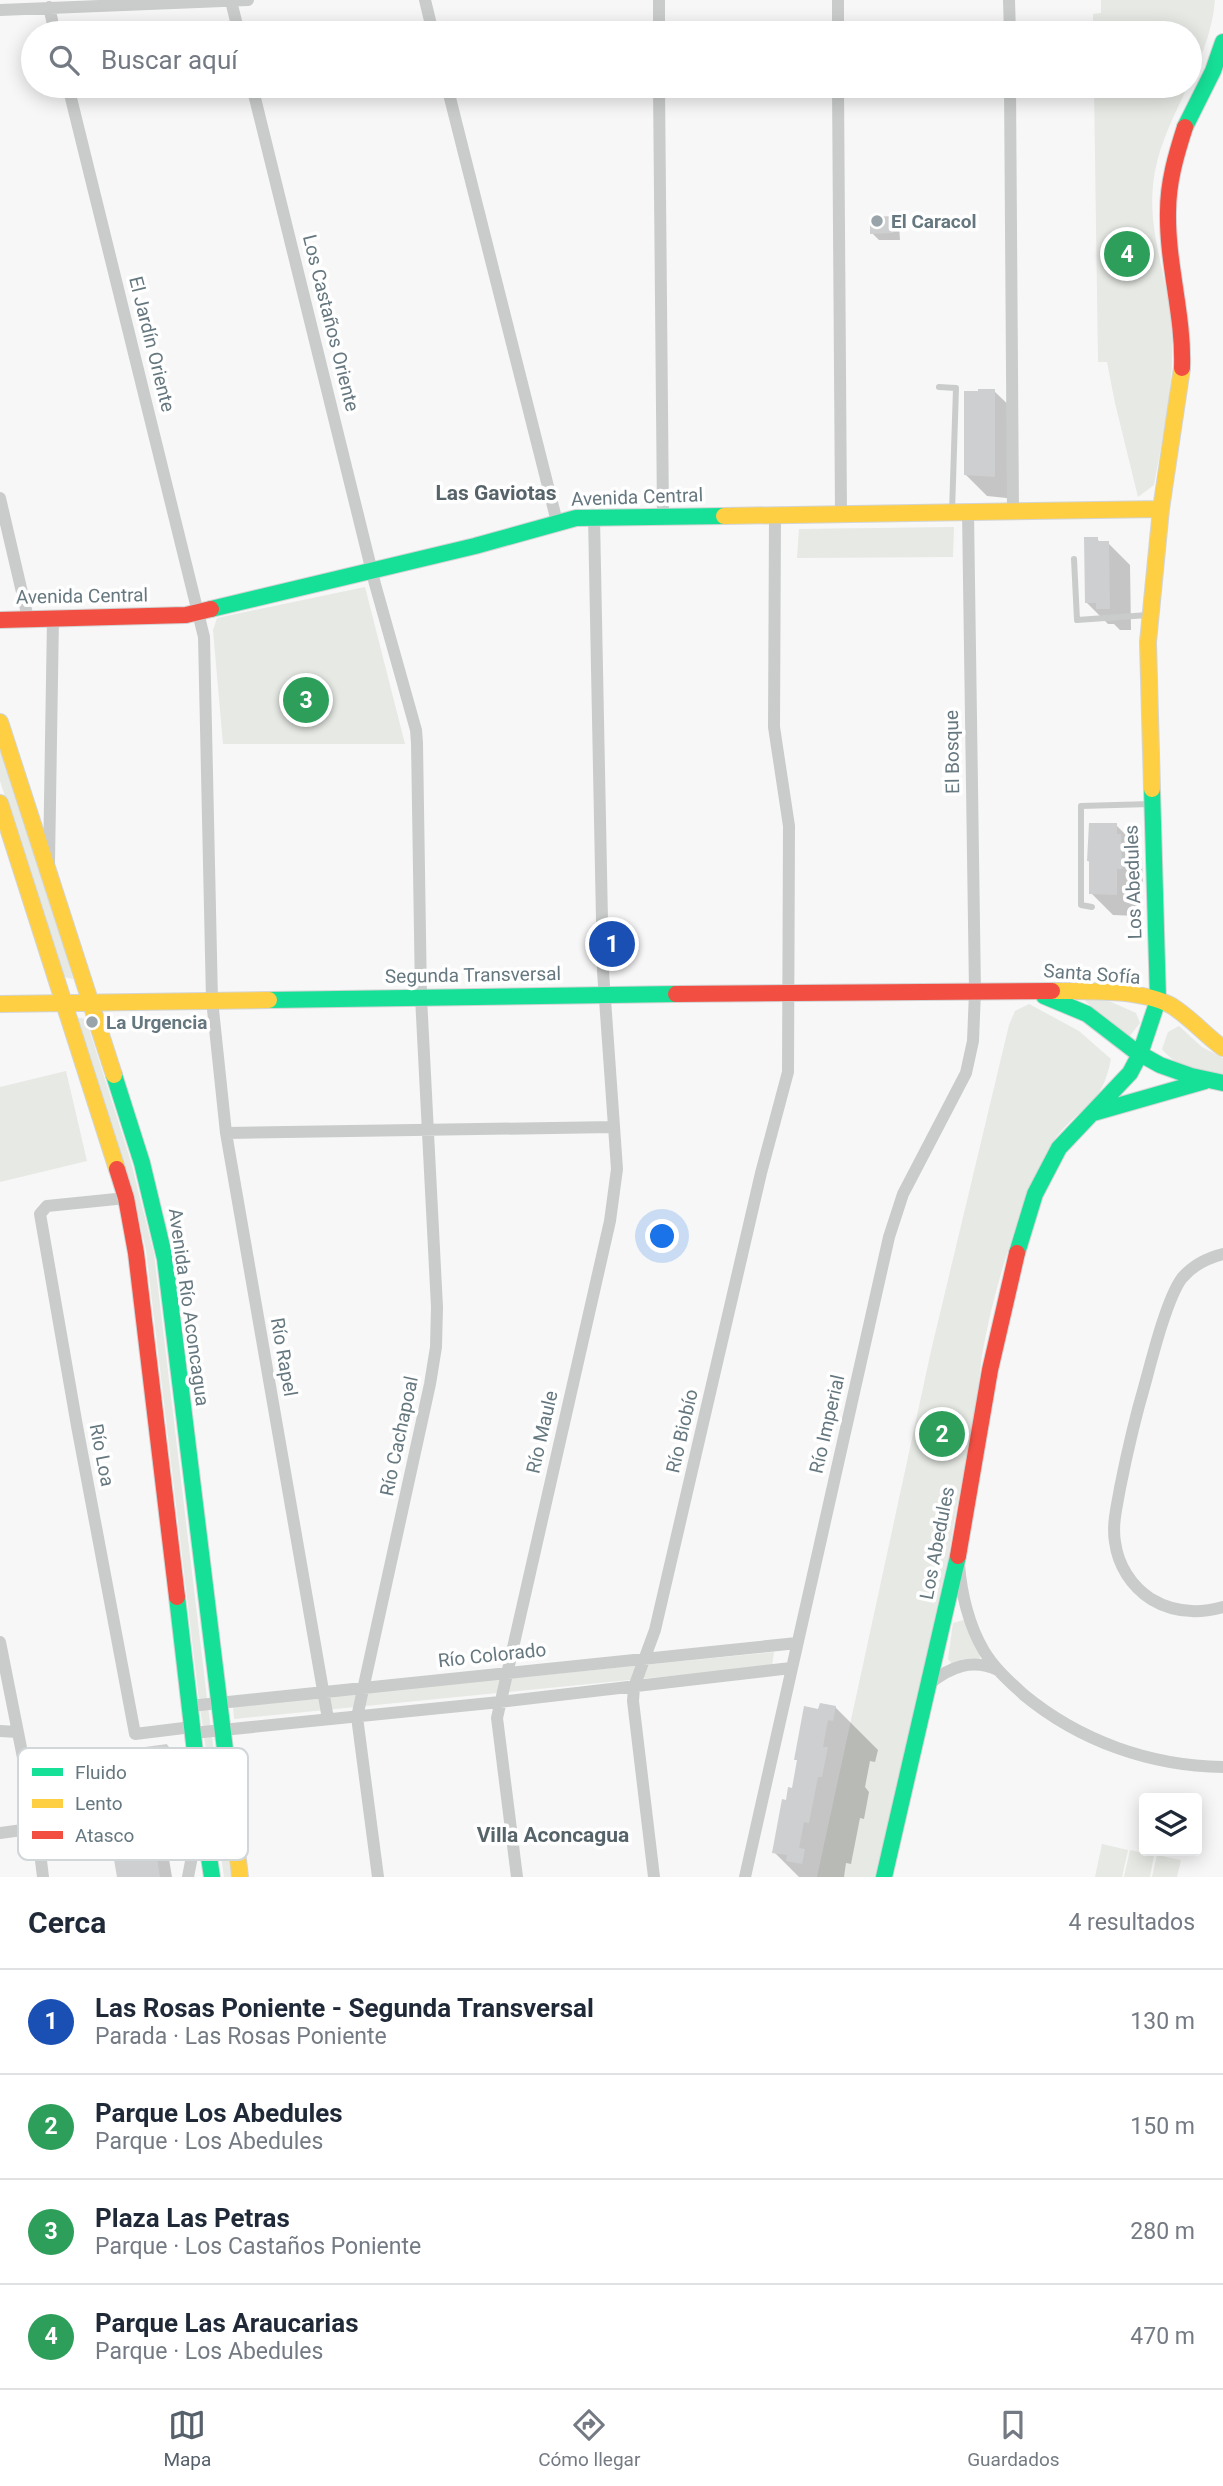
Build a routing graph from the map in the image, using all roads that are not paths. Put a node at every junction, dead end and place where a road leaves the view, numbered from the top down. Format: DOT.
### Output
graph roads {
  1 [pos="248,0"];
  2 [pos="425,0"];
  3 [pos="659,0"];
  4 [pos="838,0"];
  5 [pos="1009,0"];
  6 [pos="171,1"];
  7 [pos="231,1"];
  8 [pos="75,3"];
  9 [pos="49,7"];
  10 [pos="0,10"];
  11 [pos="52,21"];
  12 [pos="236,21"];
  13 [pos="430,21"];
  14 [pos="659,21"];
  15 [pos="838,21"];
  16 [pos="1010,21"];
  17 [pos="1223,41"];
  18 [pos="1202,93"];
  19 [pos="71,98"];
  20 [pos="255,98"];
  21 [pos="450,98"];
  22 [pos="659,98"];
  23 [pos="838,98"];
  24 [pos="1010,98"];
  25 [pos="1200,98"];
  26 [pos="939,387"];
  27 [pos="0,498"];
  28 [pos="1161,509"];
  29 [pos="1013,511"];
  30 [pos="960,512"];
  31 [pos="841,513"];
  32 [pos="775,514"];
  33 [pos="663,516"];
  34 [pos="594,517"];
  35 [pos="558,522"];
  36 [pos="1074,559"];
  37 [pos="373,570"];
  38 [pos="198,612"];
  39 [pos="1150,615"];
  40 [pos="28,618"];
  41 [pos="53,618"];
  42 [pos="0,620"];
  43 [pos="0,722"];
  44 [pos="0,803"];
  45 [pos="1151,804"];
  46 [pos="48,877"];
  47 [pos="1092,907"];
  48 [pos="975,992"];
  49 [pos="1031,992"];
  50 [pos="790,993"];
  51 [pos="604,994"];
  52 [pos="421,997"];
  53 [pos="212,1000"];
  54 [pos="1158,1000"];
  55 [pos="63,1002"];
  56 [pos="89,1002"];
  57 [pos="0,1004"];
  58 [pos="1223,1048"];
  59 [pos="1140,1054"];
  60 [pos="1216,1082"];
  61 [pos="1093,1113"];
  62 [pos="613,1127"];
  63 [pos="429,1130"];
  64 [pos="226,1133"];
  65 [pos="126,1198"];
  66 [pos="1223,1254"];
  67 [pos="958,1558"];
  68 [pos="1223,1607"];
  69 [pos="0,1642"];
  70 [pos="797,1643"];
  71 [pos="644,1658"];
  72 [pos="791,1668"];
  73 [pos="998,1670"];
  74 [pos="506,1673"];
  75 [pos="929,1684"];
  76 [pos="634,1687"];
  77 [pos="363,1688"];
  78 [pos="323,1693"];
  79 [pos="500,1702"];
  80 [pos="217,1703"];
  81 [pos="190,1706"];
  82 [pos="357,1717"];
  83 [pos="328,1719"];
  84 [pos="193,1730"];
  85 [pos="220,1730"];
  86 [pos="0,1731"];
  87 [pos="18,1732"];
  88 [pos="21,1748"];
  89 [pos="195,1748"];
  90 [pos="222,1748"];
  91 [pos="1223,1768"];
  92 [pos="18,1831"];
  93 [pos="0,1833"];
  94 [pos="378,1877"];
  95 [pos="517,1877"];
  96 [pos="654,1877"];
  97 [pos="745,1877"];
  98 [pos="884,1877"];
  1 -- 7 [label="street"];
  2 -- 13 [label="street"];
  3 -- 14 [label="street"];
  4 -- 15 [label="street"];
  5 -- 16 [label="street"];
  6 -- 7 [label="street"];
  6 -- 8 [label="street"];
  7 -- 12 [label="street"];
  8 -- 9 [label="street"];
  9 -- 10 [label="street"];
  9 -- 11 [label="street"];
  17 -- 18 [label="street, Los Abedules"];
  19 -- 38 [label="street, El Jardín Oriente"];
  20 -- 37 [label="street, Los Castaños Oriente"];
  21 -- 35 [label="street"];
  22 -- 33 [label="street"];
  23 -- 31 [label="street"];
  24 -- 29 [label="street"];
  25 -- 28 [label="street, Los Abedules"];
  26 -- 30 [label="lane"];
  27 -- 40 [label="street"];
  28 -- 29 [label="street, Avenida Central"];
  28 -- 39 [label="street, Los Abedules"];
  29 -- 30 [label="street, Avenida Central"];
  30 -- 31 [label="street, Avenida Central"];
  30 -- 48 [label="street, El Bosque"];
  31 -- 32 [label="street, Avenida Central"];
  32 -- 33 [label="street, Avenida Central"];
  32 -- 50 [label="street, Río Biobío"];
  33 -- 34 [label="street, Avenida Central"];
  34 -- 35 [label="street, Avenida Central"];
  34 -- 51 [label="street, Río Maule"];
  35 -- 37 [label="street, Avenida Central"];
  36 -- 39 [label="lane"];
  37 -- 38 [label="street, Avenida Central"];
  37 -- 52 [label="street, Los Castaños Oriente"];
  38 -- 41 [label="street, Avenida Central"];
  38 -- 53 [label="street, El Jardín Oriente"];
  39 -- 45 [label="street, Los Abedules"];
  40 -- 41 [label="street, Avenida Central"];
  40 -- 42 [label="street, Avenida Central"];
  41 -- 46 [label="street"];
  43 -- 46 [label="street, Avenida Río Aconcagua"];
  44 -- 55 [label="street"];
  45 -- 47 [label="lane"];
  45 -- 54 [label="street, Los Abedules"];
  46 -- 56 [label="street, Avenida Río Aconcagua"];
  48 -- 49 [label="street, Segunda Transversal"];
  48 -- 50 [label="street, Segunda Transversal"];
  48 -- 70 [label="street, Río Imperial"];
  49 -- 54 [label="street, Santa Sofía"];
  49 -- 59 [label="street, Santa Sofía"];
  50 -- 51 [label="street, Segunda Transversal"];
  50 -- 71 [label="street, Río Biobío"];
  51 -- 52 [label="street, Segunda Transversal"];
  51 -- 62 [label="street, Río Maule"];
  52 -- 53 [label="street, Segunda Transversal"];
  52 -- 63 [label="street, Río Cachapoal"];
  53 -- 56 [label="street, Segunda Transversal"];
  53 -- 64 [label="street, Río Rapel"];
  54 -- 58 [label="street, Santa Sofía"];
  54 -- 59 [label="street, Los Abedules"];
  55 -- 56 [label="street, Segunda Transversal"];
  55 -- 57 [label="street, Segunda Transversal"];
  55 -- 65 [label="street"];
  56 -- 80 [label="street, Avenida Río Aconcagua"];
  59 -- 60 [label="street, Santa Sofía"];
  59 -- 61 [label="street, Los Abedules"];
  60 -- 61 [label="street"];
  61 -- 67 [label="street, Los Abedules"];
  62 -- 63 [label="street"];
  62 -- 74 [label="street, Río Maule"];
  63 -- 64 [label="street"];
  63 -- 77 [label="street, Río Cachapoal"];
  64 -- 78 [label="street, Río Rapel"];
  65 -- 81 [label="street"];
  65 -- 84 [label="street, Río Loa"];
  66 -- 68 [label="street"];
  67 -- 73 [label="street"];
  67 -- 75 [label="street, Los Abedules"];
  69 -- 87 [label="street"];
  70 -- 71 [label="street, Río Colorado"];
  70 -- 72 [label="street, Río Imperial"];
  71 -- 74 [label="street, Río Colorado"];
  71 -- 76 [label="street, Río Biobío"];
  72 -- 76 [label="street"];
  72 -- 97 [label="street, Río Imperial"];
  73 -- 75 [label="street"];
  73 -- 91 [label="street"];
  74 -- 77 [label="street, Río Colorado"];
  74 -- 79 [label="street, Río Maule"];
  75 -- 98 [label="street, Los Abedules"];
  76 -- 79 [label="street"];
  76 -- 96 [label="street, Río Biobío"];
  77 -- 78 [label="street, Río Colorado"];
  77 -- 82 [label="street, Río Cachapoal"];
  78 -- 80 [label="street, Río Colorado"];
  78 -- 83 [label="street, Río Rapel"];
  79 -- 82 [label="street"];
  79 -- 95 [label="street, Río Maule"];
  80 -- 81 [label="street, Río Colorado"];
  80 -- 85 [label="street, Avenida Río Aconcagua"];
  81 -- 84 [label="street"];
  82 -- 83 [label="street"];
  82 -- 94 [label="street, Río Cachapoal"];
  83 -- 85 [label="street"];
  84 -- 85 [label="street"];
  84 -- 89 [label="street"];
  85 -- 90 [label="street, Avenida Río Aconcagua"];
  86 -- 87 [label="street"];
  87 -- 88 [label="street"];
  92 -- 93 [label="street"];
}
